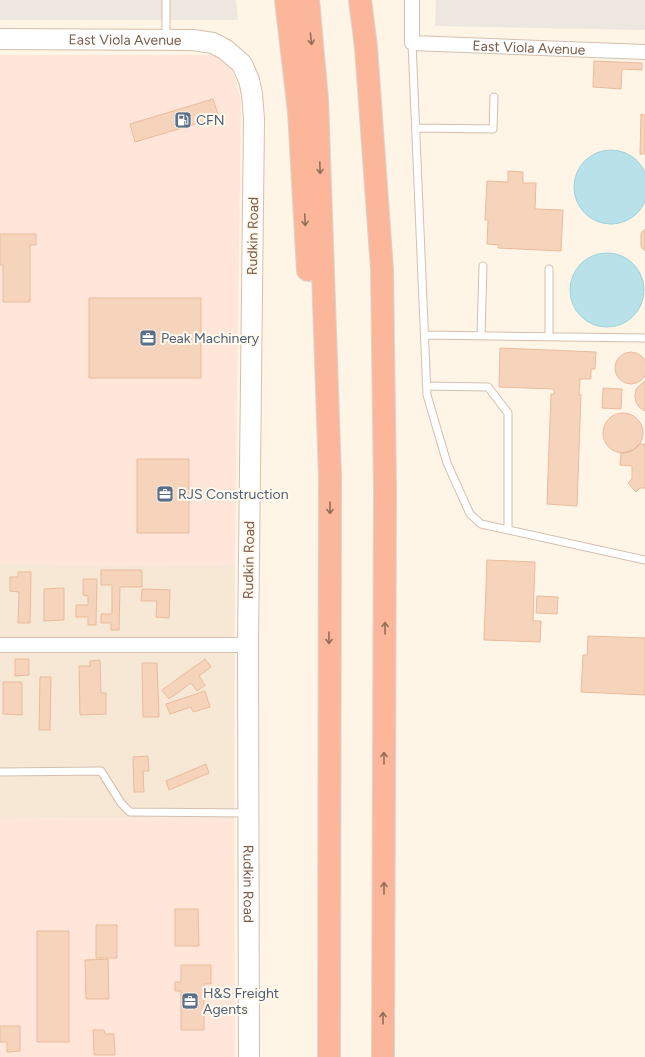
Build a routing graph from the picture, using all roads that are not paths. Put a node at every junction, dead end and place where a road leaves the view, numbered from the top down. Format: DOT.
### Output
graph roads {
  1 [pos="166,0"];
  2 [pos="286,0"];
  3 [pos="308,0"];
  4 [pos="360,0"];
  5 [pos="365,0"];
  6 [pos="412,0"];
  7 [pos="0,39"];
  8 [pos="166,40"];
  9 [pos="412,43"];
  10 [pos="366,47"];
  11 [pos="645,52"];
  12 [pos="242,64"];
  13 [pos="494,97"];
  14 [pos="416,128"];
  15 [pos="483,266"];
  16 [pos="549,269"];
  17 [pos="425,335"];
  18 [pos="481,336"];
  19 [pos="549,337"];
  20 [pos="645,338"];
  21 [pos="427,386"];
  22 [pos="330,476"];
  23 [pos="508,530"];
  24 [pos="645,560"];
  25 [pos="0,645"];
  26 [pos="248,645"];
  27 [pos="0,772"];
  28 [pos="248,813"];
  29 [pos="249,1057"];
  30 [pos="329,1057"];
  31 [pos="383,1057"];
  1 -- 8 [label="lane"];
  2 -- 22 [label="highway, one-way"];
  3 -- 22 [label="highway, one-way"];
  4 -- 10 [label="highway"];
  5 -- 10 [label="highway"];
  6 -- 9 [label="street"];
  7 -- 8 [label="street, East Viola Avenue"];
  8 -- 12 [label="street, East Viola Avenue"];
  9 -- 11 [label="street, East Viola Avenue"];
  9 -- 14 [label="lane"];
  31 -- 10 [label="highway, one-way"];
  12 -- 26 [label="street, Rudkin Road"];
  13 -- 14 [label="lane"];
  14 -- 17 [label="lane"];
  15 -- 18 [label="lane"];
  16 -- 19 [label="lane"];
  17 -- 18 [label="lane"];
  17 -- 21 [label="lane"];
  18 -- 19 [label="lane"];
  19 -- 20 [label="lane"];
  21 -- 23 [label="lane"];
  21 -- 23 [label="lane"];
  22 -- 30 [label="highway, one-way"];
  23 -- 24 [label="lane"];
  25 -- 26 [label="street"];
  26 -- 28 [label="street, Rudkin Road"];
  27 -- 28 [label="lane"];
  28 -- 29 [label="street, Rudkin Road"];
}
